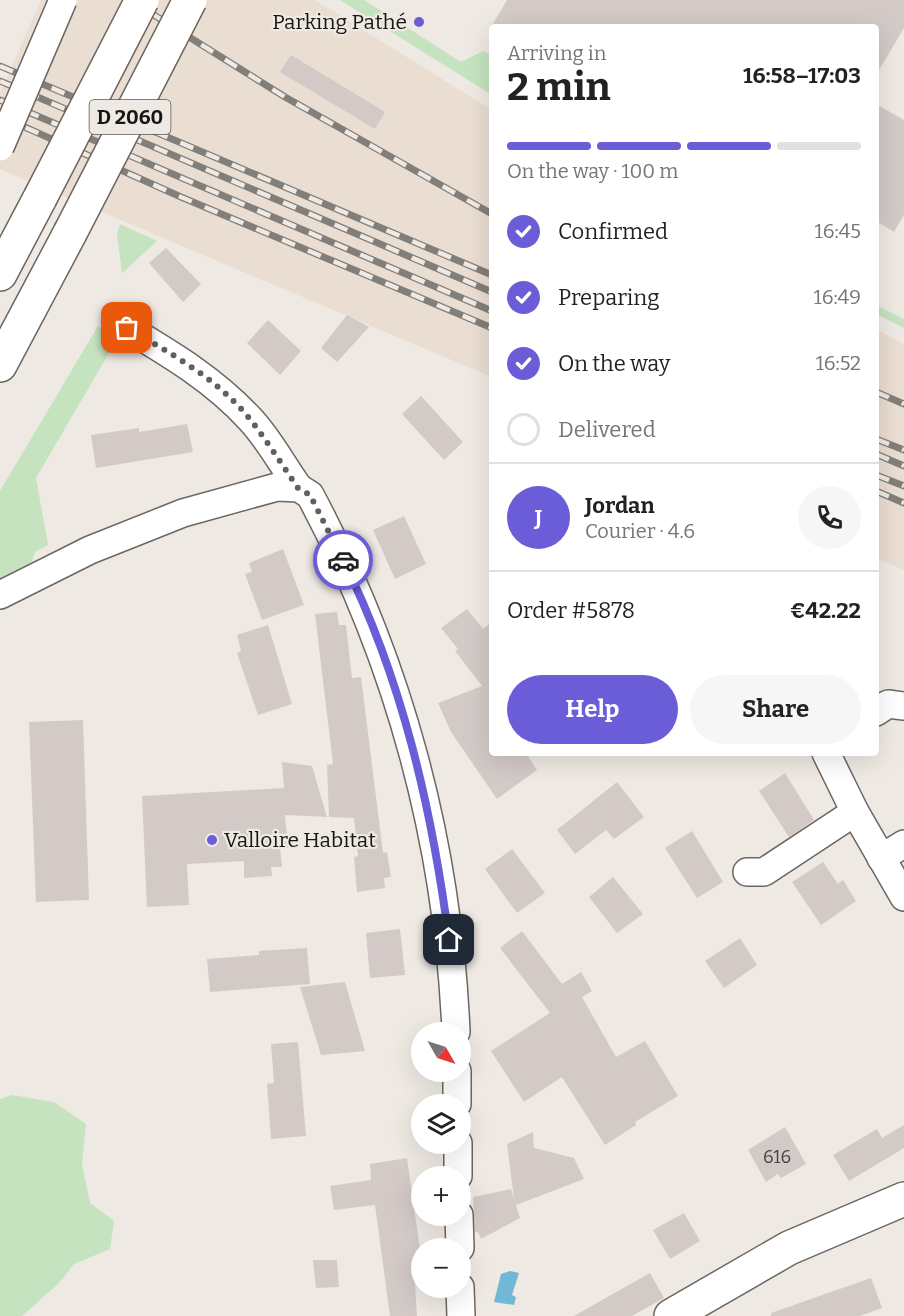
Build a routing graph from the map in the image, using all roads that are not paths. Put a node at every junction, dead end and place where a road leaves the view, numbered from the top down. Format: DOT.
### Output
graph roads {
  1 [pos="63,0"];
  2 [pos="142,0"];
  3 [pos="190,0"];
  4 [pos="0,147"];
  5 [pos="0,274"];
  6 [pos="127,328"];
  7 [pos="0,366"];
  8 [pos="298,488"];
  9 [pos="0,595"];
  10 [pos="904,706"];
  11 [pos="879,710"];
  12 [pos="827,756"];
  13 [pos="855,812"];
  14 [pos="904,844"];
  15 [pos="881,858"];
  16 [pos="747,872"];
  17 [pos="904,897"];
  18 [pos="455,1022"];
  19 [pos="904,1199"];
  20 [pos="460,1298"];
  21 [pos="461,1316"];
  22 [pos="671,1316"];
  1 -- 4 [label="street, bridge"];
  2 -- 5 [label="main road, D 2060, bridge"];
  3 -- 7 [label="main road, D 2060, bridge"];
  6 -- 8 [label="street"];
  8 -- 9 [label="street"];
  8 -- 18 [label="street"];
  10 -- 11 [label="street"];
  12 -- 13 [label="street"];
  13 -- 15 [label="street"];
  13 -- 16 [label="street"];
  14 -- 15 [label="street"];
  15 -- 17 [label="street"];
  19 -- 22 [label="main road"];
  20 -- 21 [label="street"];
}
